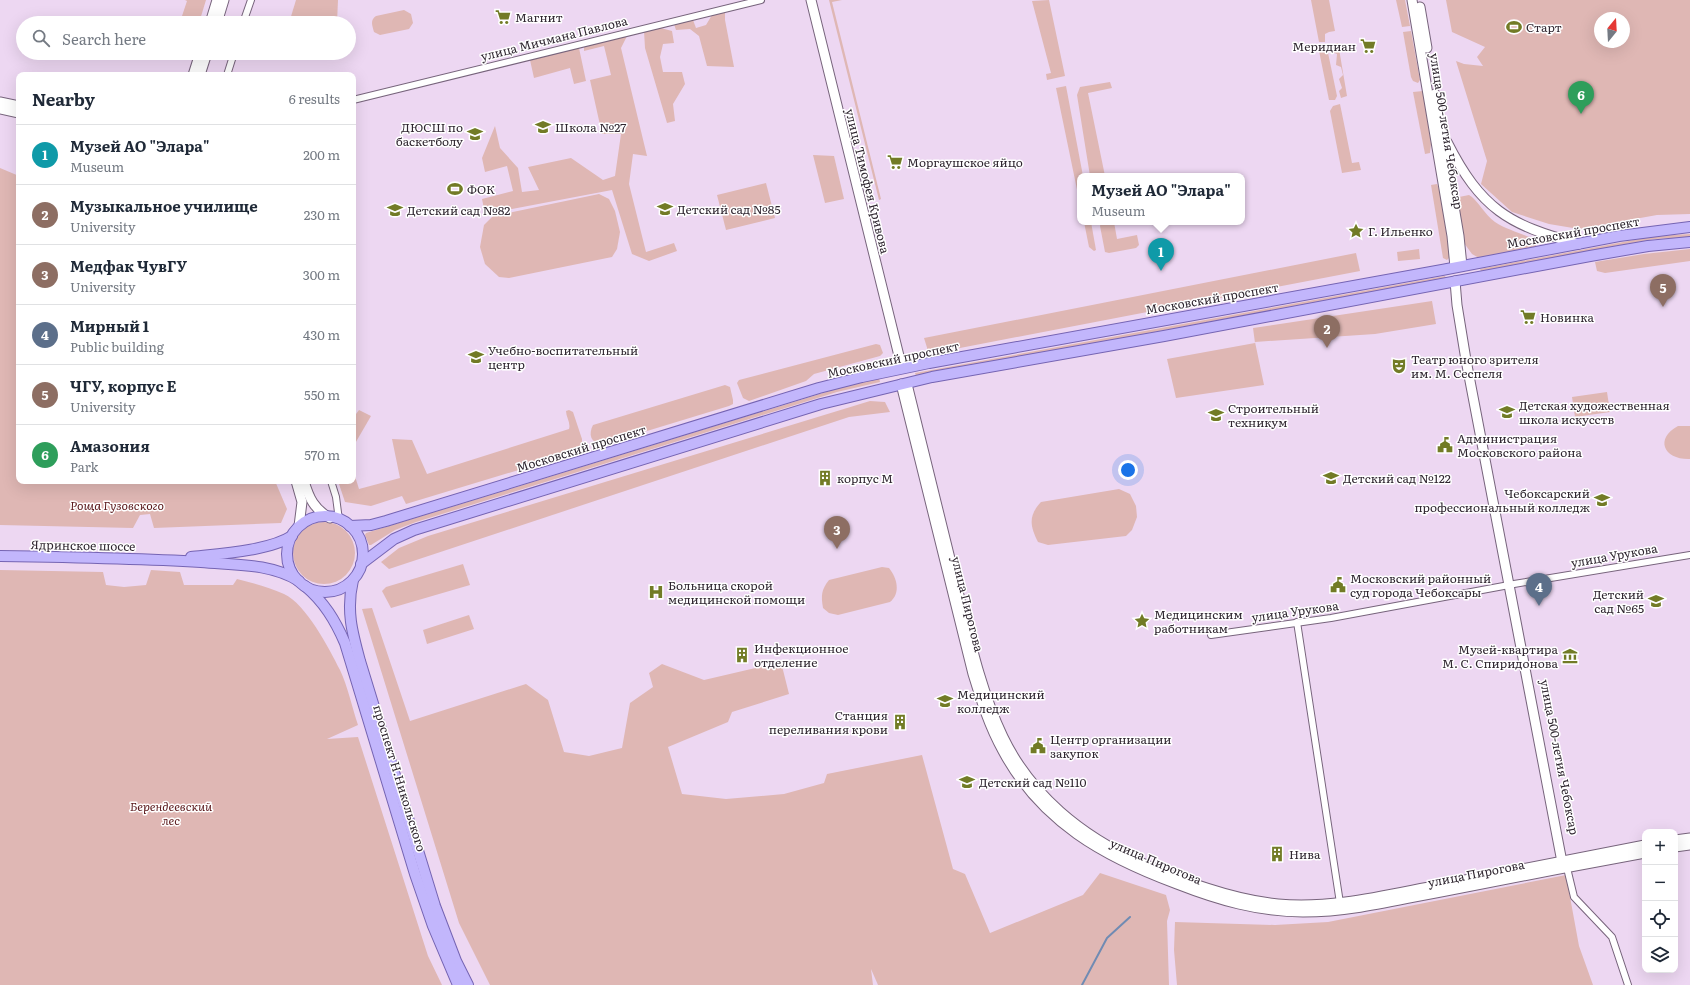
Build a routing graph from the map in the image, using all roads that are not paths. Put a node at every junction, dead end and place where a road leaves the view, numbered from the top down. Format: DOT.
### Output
graph roads {
  1 [pos="217,0"];
  2 [pos="224,0"];
  3 [pos="251,0"];
  4 [pos="761,0"];
  5 [pos="811,0"];
  6 [pos="1412,0"];
  7 [pos="1419,0"];
  8 [pos="212,16"];
  9 [pos="218,16"];
  10 [pos="245,16"];
  11 [pos="198,60"];
  12 [pos="205,60"];
  13 [pos="232,60"];
  14 [pos="194,72"];
  15 [pos="201,72"];
  16 [pos="228,72"];
  17 [pos="356,99"];
  18 [pos="1,106"];
  19 [pos="16,106"];
  20 [pos="16,112"];
  21 [pos="1443,134"];
  22 [pos="1690,227"];
  23 [pos="1690,242"];
  24 [pos="1579,244"];
  25 [pos="1458,267"];
  26 [pos="1458,280"];
  27 [pos="902,368"];
  28 [pos="904,383"];
  29 [pos="297,484"];
  30 [pos="305,484"];
  31 [pos="332,484"];
  32 [pos="335,519"];
  33 [pos="299,526"];
  34 [pos="350,526"];
  35 [pos="292,536"];
  36 [pos="1690,555"];
  37 [pos="0,556"];
  38 [pos="165,560"];
  39 [pos="361,564"];
  40 [pos="353,580"];
  41 [pos="302,584"];
  42 [pos="1512,584"];
  43 [pos="1297,622"];
  44 [pos="1211,635"];
  45 [pos="1690,838"];
  46 [pos="1678,840"];
  47 [pos="1690,845"];
  48 [pos="1642,846"];
  49 [pos="1678,847"];
  50 [pos="1642,853"];
  51 [pos="1566,863"];
  52 [pos="1341,906"];
  53 [pos="458,985"];
  54 [pos="468,985"];
  55 [pos="1628,985"];
  1 -- 8 [label="main road"];
  2 -- 9 [label="main road"];
  3 -- 10 [label="street"];
  4 -- 17 [label="street, улица Мичмана Павлова"];
  5 -- 27 [label="main road, улица Тимофея Кривова"];
  6 -- 25 [label="main road, улица 500-летия Чебоксар"];
  7 -- 21 [label="main road, улица 500-летия Чебоксар"];
  11 -- 14 [label="main road"];
  12 -- 15 [label="main road"];
  13 -- 16 [label="street"];
  18 -- 19 [label="main road"];
  18 -- 20 [label="main road"];
  21 -- 24 [label="main road"];
  21 -- 25 [label="main road, улица 500-летия Чебоксар"];
  22 -- 24 [label="main road, Московский проспект"];
  23 -- 26 [label="main road"];
  24 -- 25 [label="main road, Московский проспект"];
  25 -- 26 [label="main road"];
  25 -- 27 [label="main road, Московский проспект"];
  26 -- 28 [label="main road"];
  26 -- 42 [label="main road, улица 500-летия Чебоксар"];
  27 -- 28 [label="main road"];
  27 -- 34 [label="main road, Московский проспект"];
  28 -- 39 [label="main road"];
  28 -- 52 [label="main road, улица Пирогова"];
  29 -- 33 [label="main road"];
  30 -- 32 [label="main road"];
  31 -- 32 [label="street"];
  32 -- 33 [label="main road"];
  32 -- 34 [label="main road"];
  33 -- 35 [label="main road"];
  34 -- 39 [label="main road"];
  35 -- 38 [label="main road, Ядринское шоссе"];
  35 -- 41 [label="main road"];
  36 -- 42 [label="street, улица Урукова"];
  37 -- 38 [label="main road, Ядринское шоссе"];
  38 -- 41 [label="main road, Ядринское шоссе"];
  39 -- 40 [label="main road"];
  40 -- 41 [label="main road"];
  40 -- 54 [label="main road, проспект Н.Никольского"];
  41 -- 53 [label="main road, проспект Н.Никольского"];
  42 -- 43 [label="street, улица Урукова"];
  42 -- 51 [label="main road, улица 500-летия Чебоксар"];
  43 -- 44 [label="street, улица Урукова"];
  43 -- 52 [label="street"];
  45 -- 46 [label="main road"];
  47 -- 49 [label="main road"];
  48 -- 51 [label="main road, улица Пирогова"];
  50 -- 51 [label="main road, улица Пирогова"];
  51 -- 52 [label="main road, улица Пирогова"];
  51 -- 55 [label="street"];
}
